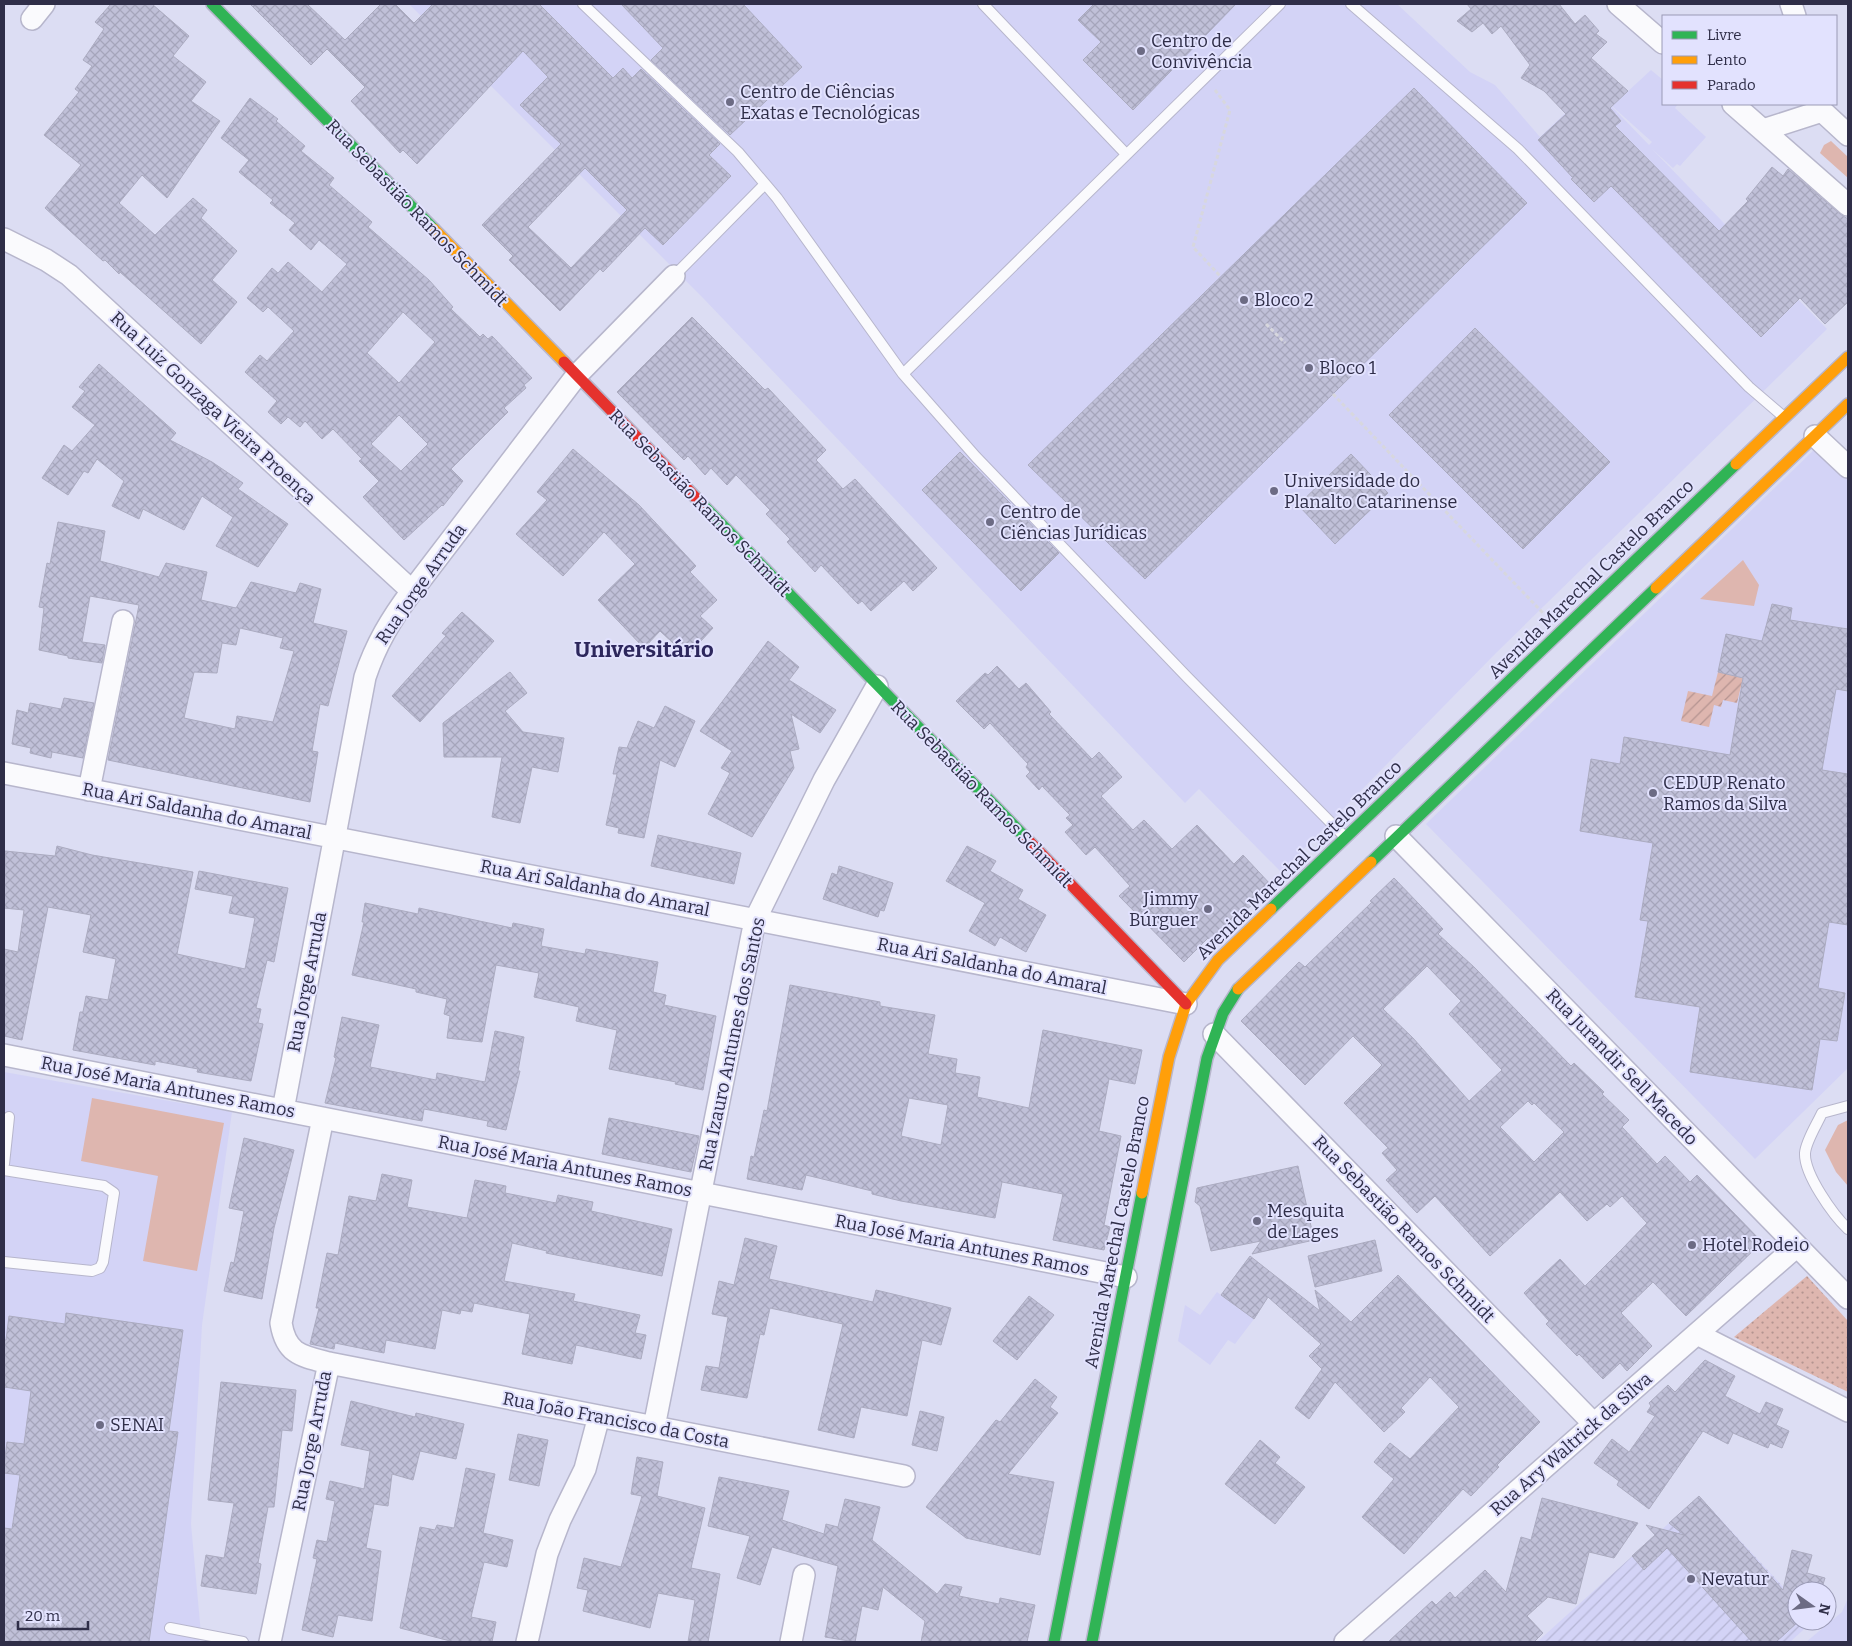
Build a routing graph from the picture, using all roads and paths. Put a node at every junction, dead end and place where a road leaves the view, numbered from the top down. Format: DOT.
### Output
graph roads {
  1 [pos="212,4"];
  2 [pos="583,4"];
  3 [pos="982,4"];
  4 [pos="1280,4"];
  5 [pos="1351,4"];
  6 [pos="1618,4"];
  7 [pos="1662,42"];
  8 [pos="1206,77"];
  9 [pos="1733,105"];
  10 [pos="1821,108"];
  11 [pos="1763,130"];
  12 [pos="1848,135"];
  13 [pos="1126,154"];
  14 [pos="765,184"];
  15 [pos="1848,205"];
  16 [pos="4,239"];
  17 [pos="674,276"];
  18 [pos="1221,277"];
  19 [pos="1266,324"];
  20 [pos="1285,343"];
  21 [pos="1848,356"];
  22 [pos="903,374"];
  23 [pos="577,375"];
  24 [pos="1333,394"];
  25 [pos="1848,404"];
  26 [pos="1785,418"];
  27 [pos="1815,436"];
  28 [pos="1848,467"];
  29 [pos="412,591"];
  30 [pos="123,621"];
  31 [pos="1561,631"];
  32 [pos="877,686"];
  33 [pos="4,773"];
  34 [pos="89,790"];
  35 [pos="1396,836"];
  36 [pos="335,838"];
  37 [pos="1346,838"];
  38 [pos="755,920"];
  39 [pos="1186,1004"];
  40 [pos="1188,1032"];
  41 [pos="1214,1034"];
  42 [pos="4,1055"];
  43 [pos="1192,1079"];
  44 [pos="1848,1106"];
  45 [pos="283,1110"];
  46 [pos="9,1117"];
  47 [pos="1195,1117"];
  48 [pos="323,1118"];
  49 [pos="4,1164"];
  50 [pos="4,1170"];
  51 [pos="700,1193"];
  52 [pos="1848,1229"];
  53 [pos="1797,1246"];
  54 [pos="4,1262"];
  55 [pos="1126,1277"];
  56 [pos="1848,1298"];
  57 [pos="1697,1334"];
  58 [pos="329,1363"];
  59 [pos="1848,1411"];
  60 [pos="599,1416"];
  61 [pos="1594,1424"];
  62 [pos="654,1427"];
  63 [pos="904,1476"];
  64 [pos="804,1574"];
  65 [pos="170,1628"];
  66 [pos="243,1642"];
  67 [pos="270,1642"];
  68 [pos="528,1642"];
  69 [pos="791,1642"];
  70 [pos="1054,1642"];
  71 [pos="1092,1642"];
  72 [pos="1345,1642"];
  1 -- 23 [label="main road, Rua Sebastião Ramos Schmidt"];
  2 -- 14 [label="lane"];
  3 -- 13 [label="lane"];
  4 -- 8 [label="lane"];
  5 -- 26 [label="lane"];
  6 -- 7 [label="street"];
  8 -- 13 [label="lane"];
  8 -- 18 [label="path"];
  9 -- 11 [label="street"];
  10 -- 11 [label="street"];
  10 -- 12 [label="street"];
  11 -- 15 [label="street"];
  13 -- 22 [label="lane"];
  14 -- 17 [label="lane"];
  14 -- 22 [label="lane"];
  16 -- 29 [label="street, Rua Luiz Gonzaga Vieira Proença"];
  17 -- 23 [label="street, Rua Jorge Arruda"];
  19 -- 20 [label="path"];
  21 -- 26 [label="main road, Avenida Marechal Castelo Branco"];
  22 -- 37 [label="lane"];
  23 -- 29 [label="street, Rua Jorge Arruda"];
  23 -- 32 [label="main road, Rua Sebastião Ramos Schmidt"];
  24 -- 31 [label="path"];
  25 -- 27 [label="main road"];
  26 -- 31 [label="main road, Avenida Marechal Castelo Branco"];
  27 -- 28 [label="street"];
  27 -- 35 [label="main road"];
  29 -- 36 [label="street, Rua Jorge Arruda"];
  30 -- 34 [label="street"];
  31 -- 37 [label="main road, Avenida Marechal Castelo Branco"];
  32 -- 38 [label="street, Rua Izauro Antunes dos Santos"];
  32 -- 39 [label="main road, Rua Sebastião Ramos Schmidt"];
  33 -- 34 [label="street, Rua Ari Saldanha do Amaral"];
  34 -- 36 [label="street, Rua Ari Saldanha do Amaral"];
  35 -- 41 [label="main road"];
  35 -- 53 [label="street, Rua Jurandir Sell Macedo"];
  36 -- 38 [label="street, Rua Ari Saldanha do Amaral"];
  36 -- 45 [label="street, Rua Jorge Arruda"];
  37 -- 39 [label="main road, Avenida Marechal Castelo Branco"];
  38 -- 39 [label="street, Rua Ari Saldanha do Amaral"];
  38 -- 51 [label="street, Rua Izauro Antunes dos Santos"];
  39 -- 40 [label="main road"];
  39 -- 55 [label="main road, Avenida Marechal Castelo Branco"];
  41 -- 47 [label="main road"];
  41 -- 61 [label="street, Rua Sebastião Ramos Schmidt"];
  42 -- 45 [label="street, Rua José Maria Antunes Ramos"];
  43 -- 47 [label="main road"];
  44 -- 52 [label="lane"];
  45 -- 48 [label="street, Rua José Maria Antunes Ramos"];
  46 -- 49 [label="lane"];
  47 -- 71 [label="main road"];
  48 -- 51 [label="street, Rua José Maria Antunes Ramos"];
  48 -- 58 [label="street, Rua Jorge Arruda"];
  50 -- 54 [label="lane"];
  51 -- 55 [label="street, Rua José Maria Antunes Ramos"];
  51 -- 62 [label="street, Rua Izauro Antunes dos Santos"];
  53 -- 56 [label="street, Rua Jurandir Sell Macedo"];
  53 -- 57 [label="street, Rua Ary Waltrick da Silva"];
  55 -- 70 [label="main road, Avenida Marechal Castelo Branco"];
  57 -- 59 [label="street"];
  57 -- 61 [label="street, Rua Ary Waltrick da Silva"];
  58 -- 60 [label="street, Rua João Francisco da Costa"];
  58 -- 67 [label="street, Rua Jorge Arruda"];
  60 -- 62 [label="street, Rua João Francisco da Costa"];
  60 -- 68 [label="street"];
  61 -- 72 [label="street, Rua Ary Waltrick da Silva"];
  62 -- 63 [label="street, Rua João Francisco da Costa"];
  64 -- 69 [label="street"];
  65 -- 66 [label="lane"];
}
